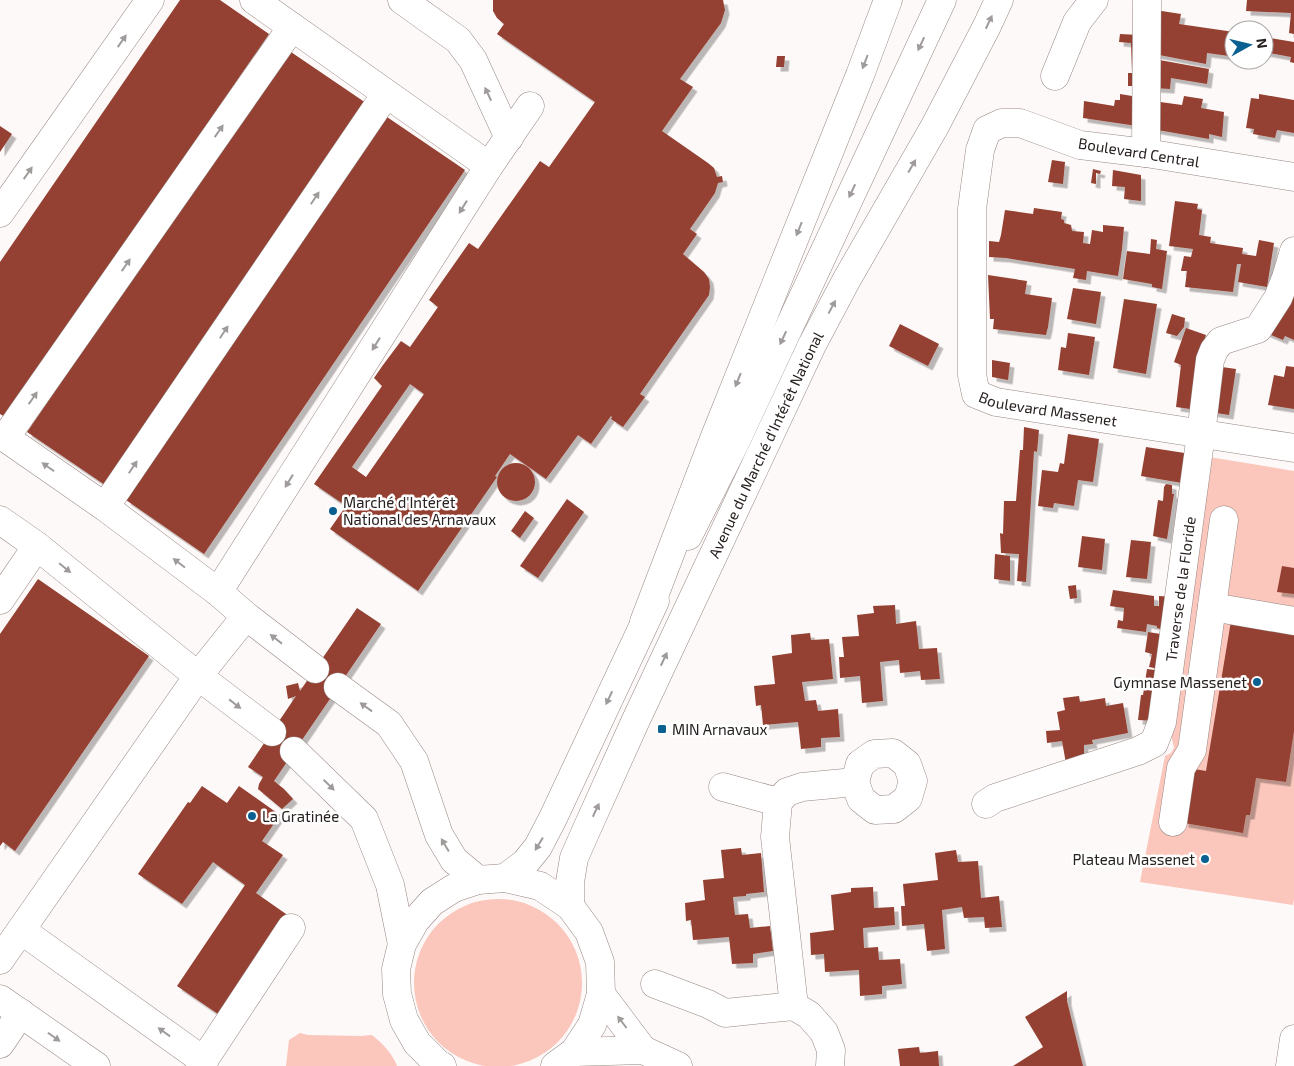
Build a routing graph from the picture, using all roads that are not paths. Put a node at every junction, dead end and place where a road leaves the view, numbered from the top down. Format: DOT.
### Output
graph roads {
  1 [pos="150,0"];
  2 [pos="254,0"];
  3 [pos="403,0"];
  4 [pos="888,0"];
  5 [pos="942,0"];
  6 [pos="999,0"];
  7 [pos="1094,0"];
  8 [pos="1147,0"];
  9 [pos="292,27"];
  10 [pos="1054,76"];
  11 [pos="386,94"];
  12 [pos="530,106"];
  13 [pos="987,130"];
  14 [pos="508,138"];
  15 [pos="1146,153"];
  16 [pos="489,166"];
  17 [pos="1294,177"];
  18 [pos="0,213"];
  19 [pos="1294,252"];
  20 [pos="1201,434"];
  21 [pos="2,436"];
  22 [pos="1294,448"];
  23 [pos="105,507"];
  24 [pos="1224,520"];
  25 [pos="1,523"];
  26 [pos="37,546"];
  27 [pos="218,592"];
  28 [pos="0,600"];
  29 [pos="1212,608"];
  30 [pos="246,616"];
  31 [pos="1294,621"];
  32 [pos="644,622"];
  33 [pos="315,669"];
  34 [pos="198,676"];
  35 [pos="338,686"];
  36 [pos="272,732"];
  37 [pos="294,751"];
  38 [pos="855,782"];
  39 [pos="723,787"];
  40 [pos="778,802"];
  41 [pos="986,804"];
  42 [pos="1173,822"];
  43 [pos="505,878"];
  44 [pos="478,880"];
  45 [pos="570,906"];
  46 [pos="291,928"];
  47 [pos="21,930"];
  48 [pos="402,944"];
  49 [pos="0,960"];
  50 [pos="655,984"];
  51 [pos="600,994"];
  52 [pos="10,1006"];
  53 [pos="794,1006"];
  54 [pos="1294,1039"];
  55 [pos="0,1044"];
  56 [pos="642,1050"];
  57 [pos="418,1054"];
  58 [pos="564,1059"];
  59 [pos="202,1063"];
  60 [pos="96,1066"];
  61 [pos="442,1066"];
  62 [pos="678,1066"];
  63 [pos="830,1066"];
  64 [pos="1290,1066"];
  18 -- 1 [label="main road, one-way"];
  2 -- 9 [label="main road"];
  14 -- 3 [label="main road, one-way"];
  4 -- 32 [label="main road, one-way"];
  5 -- 32 [label="main road, Avenue du Marché d'Intérêt National, one-way"];
  45 -- 6 [label="main road, Avenue du Marché d'Intérêt National, one-way"];
  7 -- 10 [label="main road"];
  8 -- 15 [label="main road"];
  9 -- 11 [label="main road"];
  21 -- 9 [label="main road, one-way"];
  11 -- 16 [label="main road"];
  23 -- 11 [label="main road, one-way"];
  12 -- 14 [label="main road"];
  13 -- 15 [label="main road, Boulevard Central"];
  13 -- 20 [label="main road, Boulevard Massenet"];
  14 -- 16 [label="main road"];
  15 -- 17 [label="main road, Boulevard Central"];
  16 -- 27 [label="main road, one-way"];
  19 -- 20 [label="main road, Traverse de la Floride"];
  20 -- 22 [label="main road, Boulevard Massenet"];
  20 -- 41 [label="main road, Traverse de la Floride"];
  23 -- 21 [label="main road, one-way"];
  27 -- 23 [label="main road, one-way"];
  24 -- 29 [label="main road"];
  25 -- 26 [label="main road"];
  26 -- 28 [label="main road"];
  26 -- 34 [label="main road, one-way"];
  27 -- 30 [label="main road"];
  29 -- 31 [label="main road"];
  29 -- 42 [label="main road"];
  33 -- 30 [label="main road, one-way"];
  30 -- 34 [label="main road"];
  32 -- 43 [label="main road, Avenue du Marché d'Intérêt National, one-way"];
  34 -- 36 [label="main road, one-way"];
  34 -- 47 [label="main road"];
  44 -- 35 [label="main road, one-way"];
  37 -- 48 [label="main road, one-way"];
  38 -- 40 [label="main road"];
  39 -- 40 [label="main road"];
  40 -- 53 [label="main road"];
  43 -- 44 [label="main road"];
  43 -- 45 [label="main road"];
  44 -- 48 [label="main road"];
  45 -- 51 [label="main road"];
  46 -- 59 [label="main road"];
  47 -- 49 [label="main road"];
  59 -- 47 [label="main road, one-way"];
  48 -- 57 [label="main road"];
  50 -- 53 [label="main road"];
  56 -- 51 [label="main road, one-way"];
  51 -- 58 [label="main road"];
  52 -- 55 [label="main road"];
  52 -- 60 [label="main road, one-way"];
  53 -- 63 [label="main road"];
  54 -- 64 [label="main road"];
  56 -- 58 [label="main road"];
  56 -- 62 [label="main road"];
  57 -- 61 [label="main road"];
}
